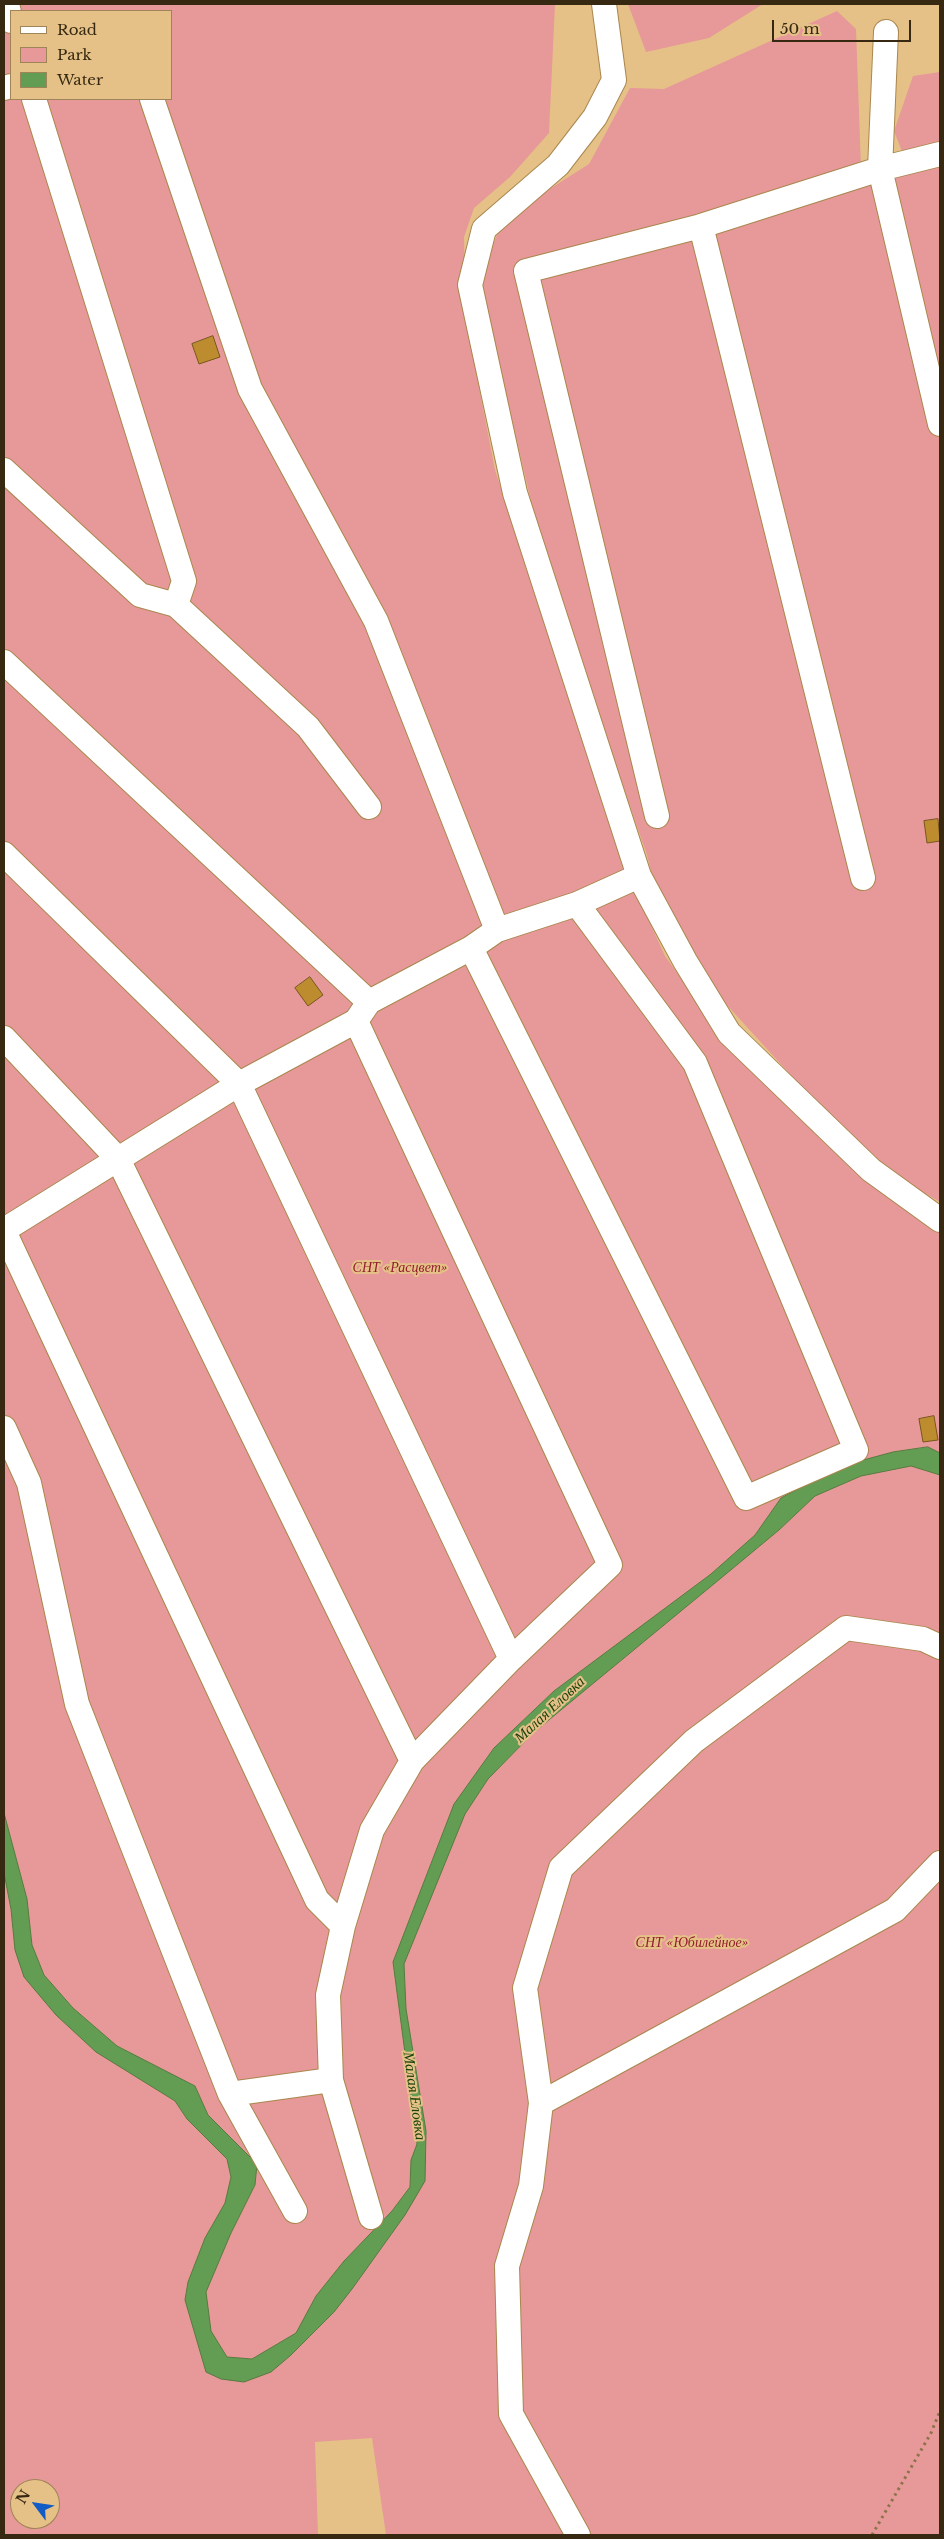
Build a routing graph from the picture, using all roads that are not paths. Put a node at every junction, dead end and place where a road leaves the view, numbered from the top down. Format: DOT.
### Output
graph roads {
  1 [pos="6,4"];
  2 [pos="604,4"];
  3 [pos="10,18"];
  4 [pos="886,32"];
  5 [pos="34,100"];
  6 [pos="152,100"];
  7 [pos="940,154"];
  8 [pos="880,169"];
  9 [pos="701,226"];
  10 [pos="940,424"];
  11 [pos="4,470"];
  12 [pos="176,605"];
  13 [pos="4,662"];
  14 [pos="369,807"];
  15 [pos="657,816"];
  16 [pos="4,854"];
  17 [pos="639,876"];
  18 [pos="863,878"];
  19 [pos="577,904"];
  20 [pos="497,930"];
  21 [pos="471,948"];
  22 [pos="362,1012"];
  23 [pos="4,1038"];
  24 [pos="239,1084"];
  25 [pos="118,1159"];
  26 [pos="940,1220"];
  27 [pos="4,1231"];
  28 [pos="4,1428"];
  29 [pos="940,1647"];
  30 [pos="511,1659"];
  31 [pos="412,1761"];
  32 [pos="940,1863"];
  33 [pos="343,1926"];
  34 [pos="331,2080"];
  35 [pos="230,2094"];
  36 [pos="541,2103"];
  37 [pos="296,2211"];
  38 [pos="372,2217"];
  39 [pos="578,2535"];
  1 -- 3 [label="street"];
  2 -- 17 [label="street"];
  4 -- 8 [label="street"];
  5 -- 12 [label="street"];
  6 -- 20 [label="street"];
  7 -- 8 [label="street"];
  8 -- 9 [label="street"];
  8 -- 10 [label="street"];
  9 -- 15 [label="street"];
  9 -- 18 [label="street"];
  11 -- 12 [label="street"];
  12 -- 14 [label="street"];
  13 -- 22 [label="street"];
  16 -- 24 [label="street"];
  17 -- 19 [label="street"];
  17 -- 26 [label="street"];
  19 -- 20 [label="street"];
  19 -- 21 [label="street"];
  20 -- 21 [label="street"];
  21 -- 22 [label="street"];
  22 -- 24 [label="street"];
  22 -- 30 [label="street"];
  23 -- 25 [label="street"];
  24 -- 25 [label="street"];
  24 -- 30 [label="street"];
  25 -- 27 [label="street"];
  25 -- 31 [label="street"];
  27 -- 33 [label="street"];
  28 -- 35 [label="street"];
  29 -- 36 [label="street"];
  30 -- 31 [label="street"];
  31 -- 33 [label="street"];
  32 -- 36 [label="street"];
  33 -- 34 [label="street"];
  34 -- 35 [label="street"];
  34 -- 38 [label="street"];
  35 -- 37 [label="street"];
  36 -- 39 [label="street"];
}
